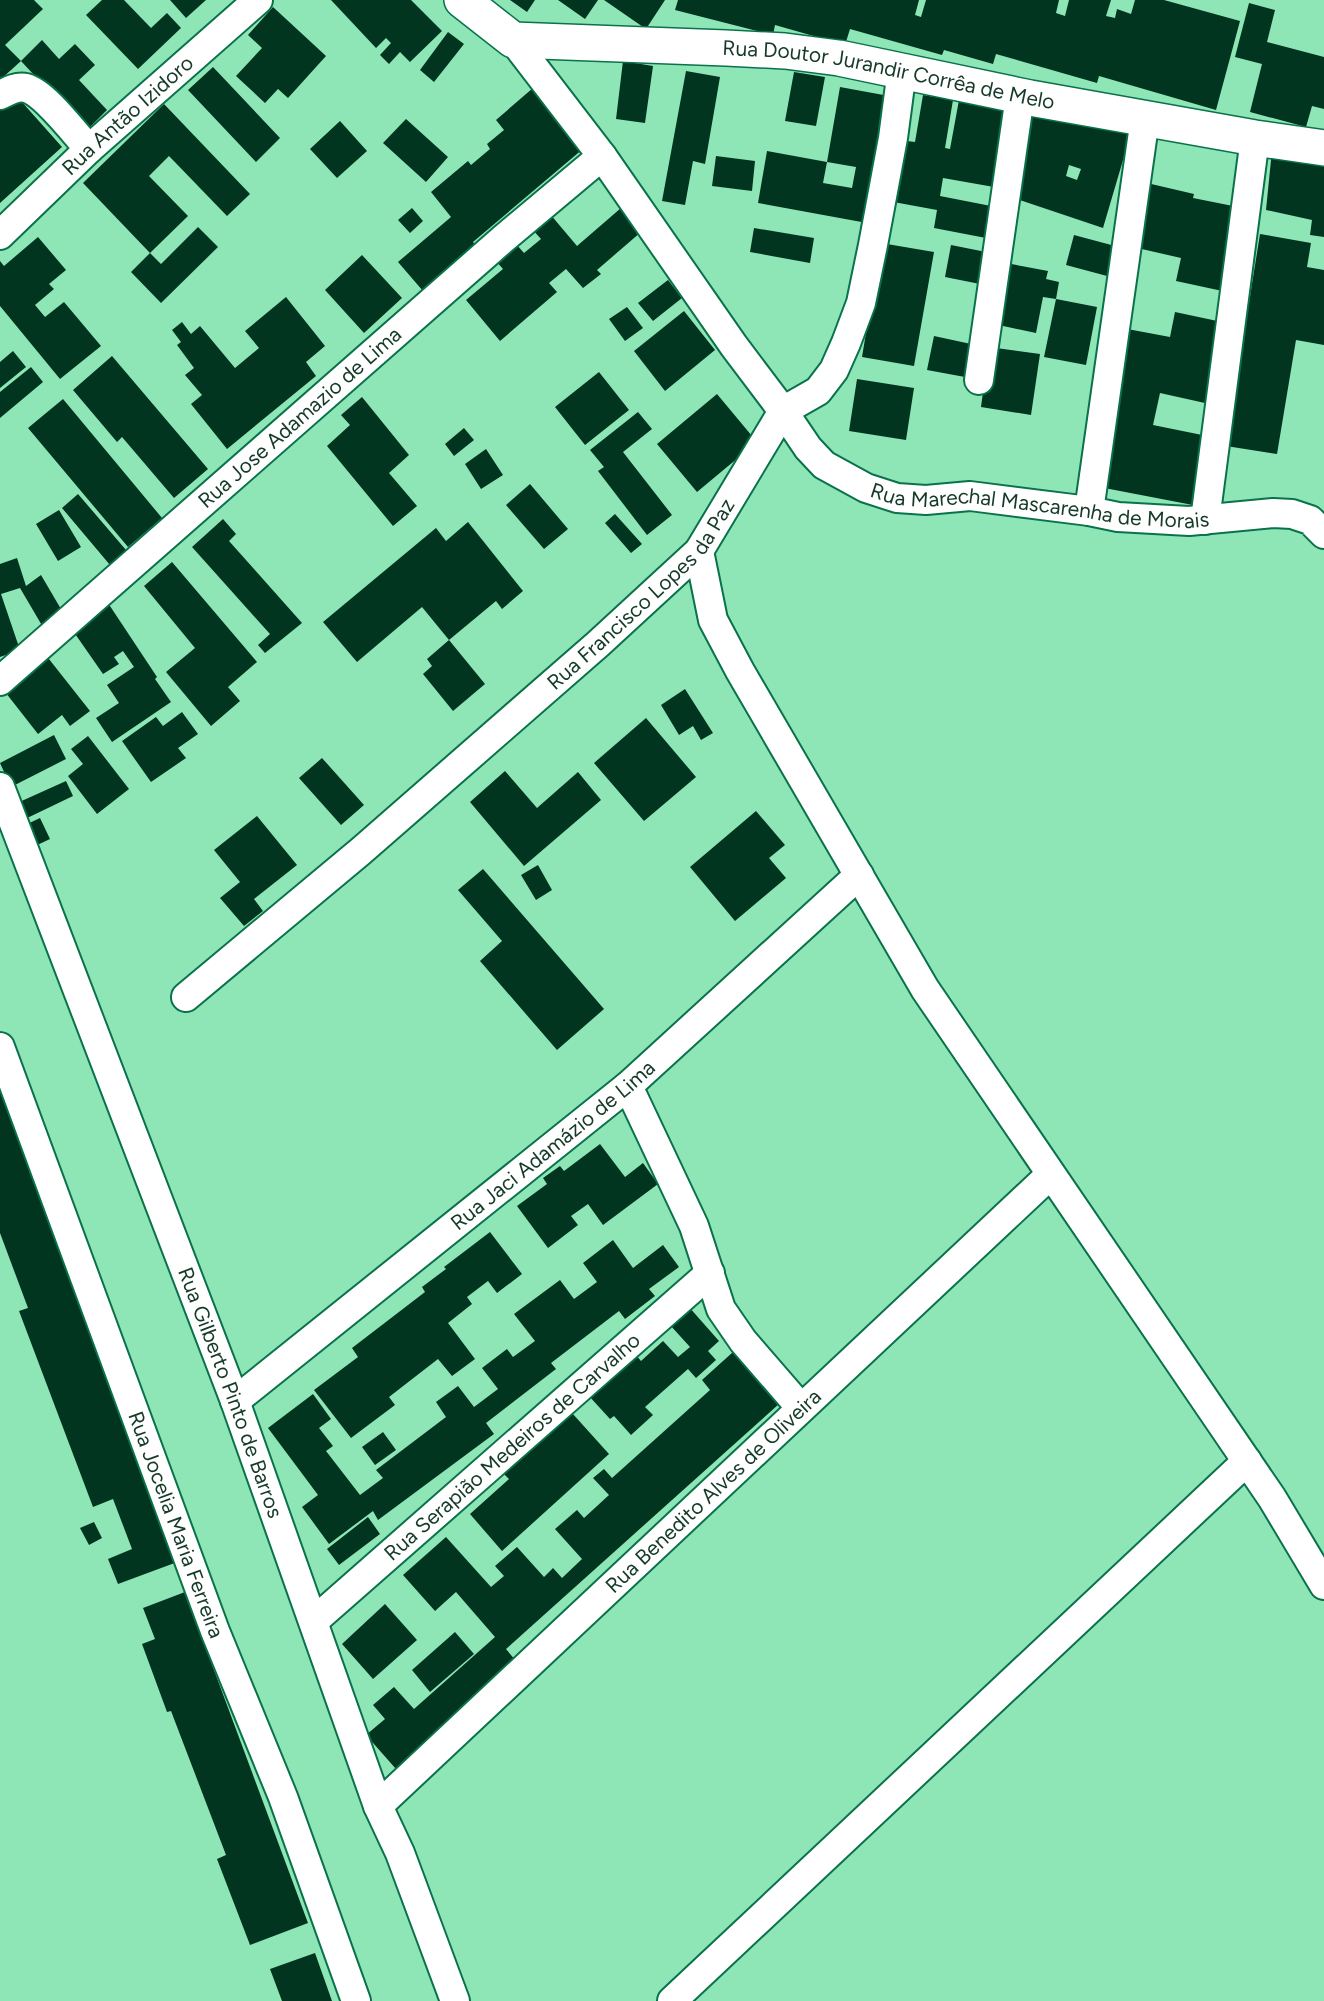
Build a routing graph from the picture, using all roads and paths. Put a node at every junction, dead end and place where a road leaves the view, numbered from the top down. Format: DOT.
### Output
graph roads {
  1 [pos="258,0"];
  2 [pos="462,0"];
  3 [pos="513,40"];
  4 [pos="902,70"];
  5 [pos="0,95"];
  6 [pos="1020,96"];
  7 [pos="1145,118"];
  8 [pos="1255,138"];
  9 [pos="1324,148"];
  10 [pos="89,149"];
  11 [pos="602,156"];
  12 [pos="0,235"];
  13 [pos="979,380"];
  14 [pos="783,411"];
  15 [pos="1089,511"];
  16 [pos="1205,520"];
  17 [pos="1324,534"];
  18 [pos="698,551"];
  19 [pos="0,681"];
  20 [pos="0,786"];
  21 [pos="859,875"];
  22 [pos="186,997"];
  23 [pos="0,1047"];
  24 [pos="628,1086"];
  25 [pos="1050,1175"];
  26 [pos="710,1273"];
  27 [pos="235,1401"];
  28 [pos="802,1408"];
  29 [pos="1247,1461"];
  30 [pos="1324,1585"];
  31 [pos="314,1621"];
  32 [pos="378,1806"];
  33 [pos="356,2001"];
  34 [pos="455,2001"];
  35 [pos="672,2001"];
  1 -- 10 [label="street, Rua Antão Izidoro"];
  2 -- 3 [label="street"];
  3 -- 4 [label="street, Rua Doutor Jurandir Corrêa de Melo"];
  3 -- 11 [label="street, Rua Marechal Mascarenha de Morais"];
  4 -- 6 [label="street, Rua Doutor Jurandir Corrêa de Melo"];
  4 -- 14 [label="street, Rua Francisco Lopes da Paz"];
  5 -- 10 [label="street"];
  6 -- 7 [label="street, Rua Doutor Jurandir Corrêa de Melo"];
  6 -- 13 [label="street"];
  7 -- 8 [label="street, Rua Doutor Jurandir Corrêa de Melo"];
  7 -- 15 [label="street"];
  8 -- 9 [label="street, Rua Doutor Jurandir Corrêa de Melo"];
  8 -- 16 [label="street"];
  10 -- 12 [label="street, Rua Antão Izidoro"];
  11 -- 14 [label="street, Rua Marechal Mascarenha de Morais"];
  11 -- 19 [label="street, Rua Jose Adamazio de Lima"];
  14 -- 15 [label="street, Rua Marechal Mascarenha de Morais"];
  14 -- 18 [label="street, Rua Francisco Lopes da Paz"];
  15 -- 16 [label="street, Rua Marechal Mascarenha de Morais"];
  16 -- 17 [label="street, Rua Marechal Mascarenha de Morais"];
  18 -- 21 [label="street"];
  18 -- 22 [label="street, Rua Francisco Lopes da Paz"];
  20 -- 27 [label="street, Rua Gilberto Pinto de Barros"];
  21 -- 24 [label="street, Rua Jaci Adamázio de Lima"];
  21 -- 25 [label="street"];
  23 -- 33 [label="street, Rua Jocelia Maria Ferreira"];
  24 -- 26 [label="street"];
  24 -- 27 [label="street, Rua Jaci Adamázio de Lima"];
  25 -- 28 [label="street, Rua Benedito Alves de Oliveira"];
  25 -- 29 [label="street"];
  26 -- 28 [label="street"];
  26 -- 31 [label="street, Rua Serapião Medeiros de Carvalho"];
  27 -- 31 [label="street, Rua Gilberto Pinto de Barros"];
  28 -- 32 [label="street, Rua Benedito Alves de Oliveira"];
  29 -- 30 [label="street"];
  29 -- 35 [label="street"];
  31 -- 32 [label="street, Rua Gilberto Pinto de Barros"];
  32 -- 34 [label="street, Rua Gilberto Pinto de Barros"];
}
